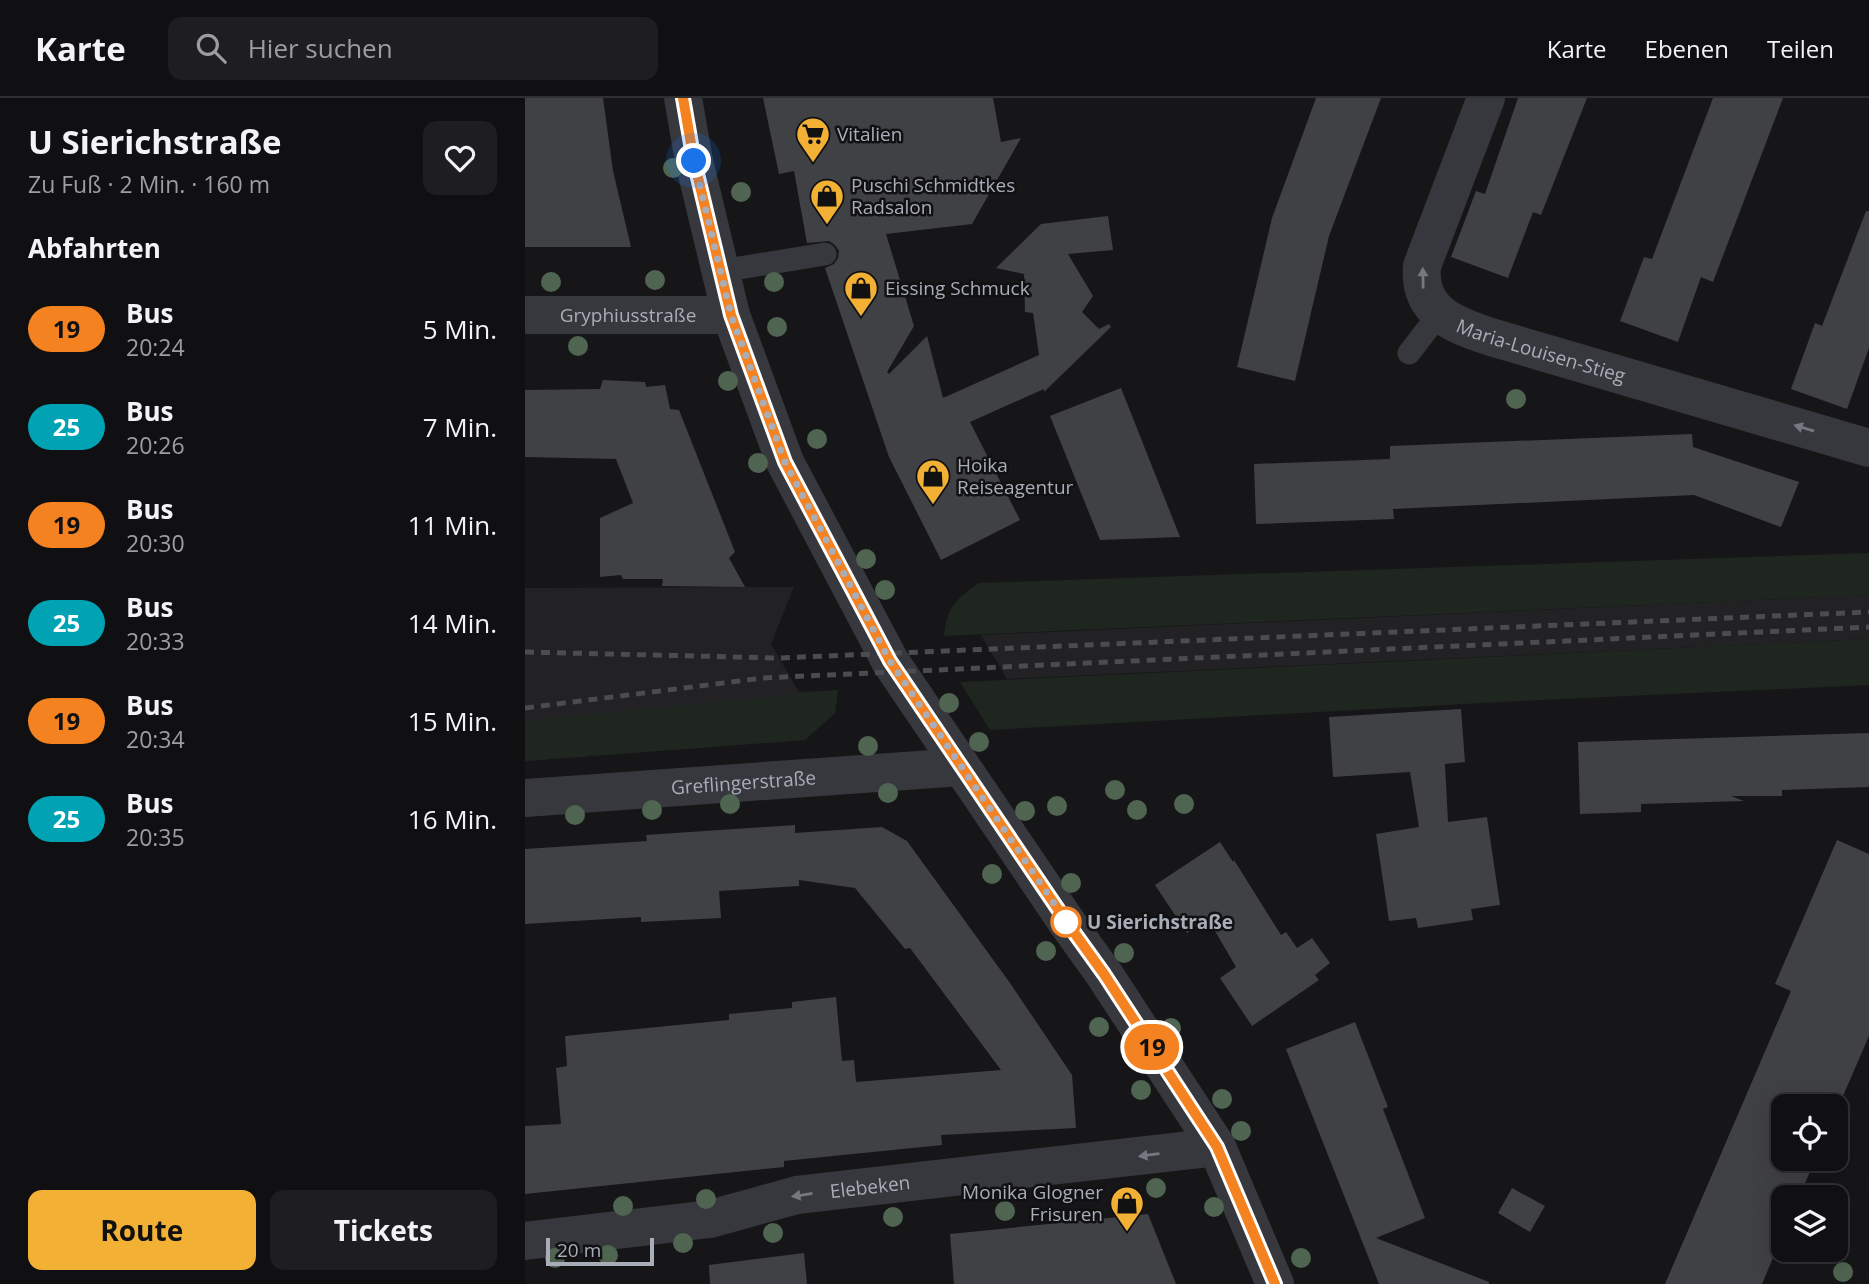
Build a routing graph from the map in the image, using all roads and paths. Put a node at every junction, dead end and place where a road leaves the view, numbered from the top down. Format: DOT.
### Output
graph roads {
  1 [pos="683,98"];
  2 [pos="1486,98"];
  3 [pos="825,254"];
  4 [pos="721,271"];
  5 [pos="1440,313"];
  6 [pos="525,315"];
  7 [pos="731,315"];
  8 [pos="1409,353"];
  9 [pos="1869,448"];
  10 [pos="961,767"];
  11 [pos="525,798"];
  12 [pos="1217,1147"];
  13 [pos="525,1241"];
  14 [pos="1275,1284"];
  1 -- 4 [label="street"];
  5 -- 2 [label="street, Maria-Louisen-Stieg, one-way"];
  3 -- 4 [label="lane"];
  4 -- 7 [label="street"];
  5 -- 8 [label="lane"];
  9 -- 5 [label="street, Maria-Louisen-Stieg, one-way"];
  6 -- 7 [label="street, Gryphiusstraße"];
  7 -- 10 [label="street"];
  10 -- 11 [label="street, Greflingerstraße"];
  10 -- 12 [label="street"];
  12 -- 13 [label="street, Elebeken, one-way"];
  12 -- 14 [label="street"];
}
